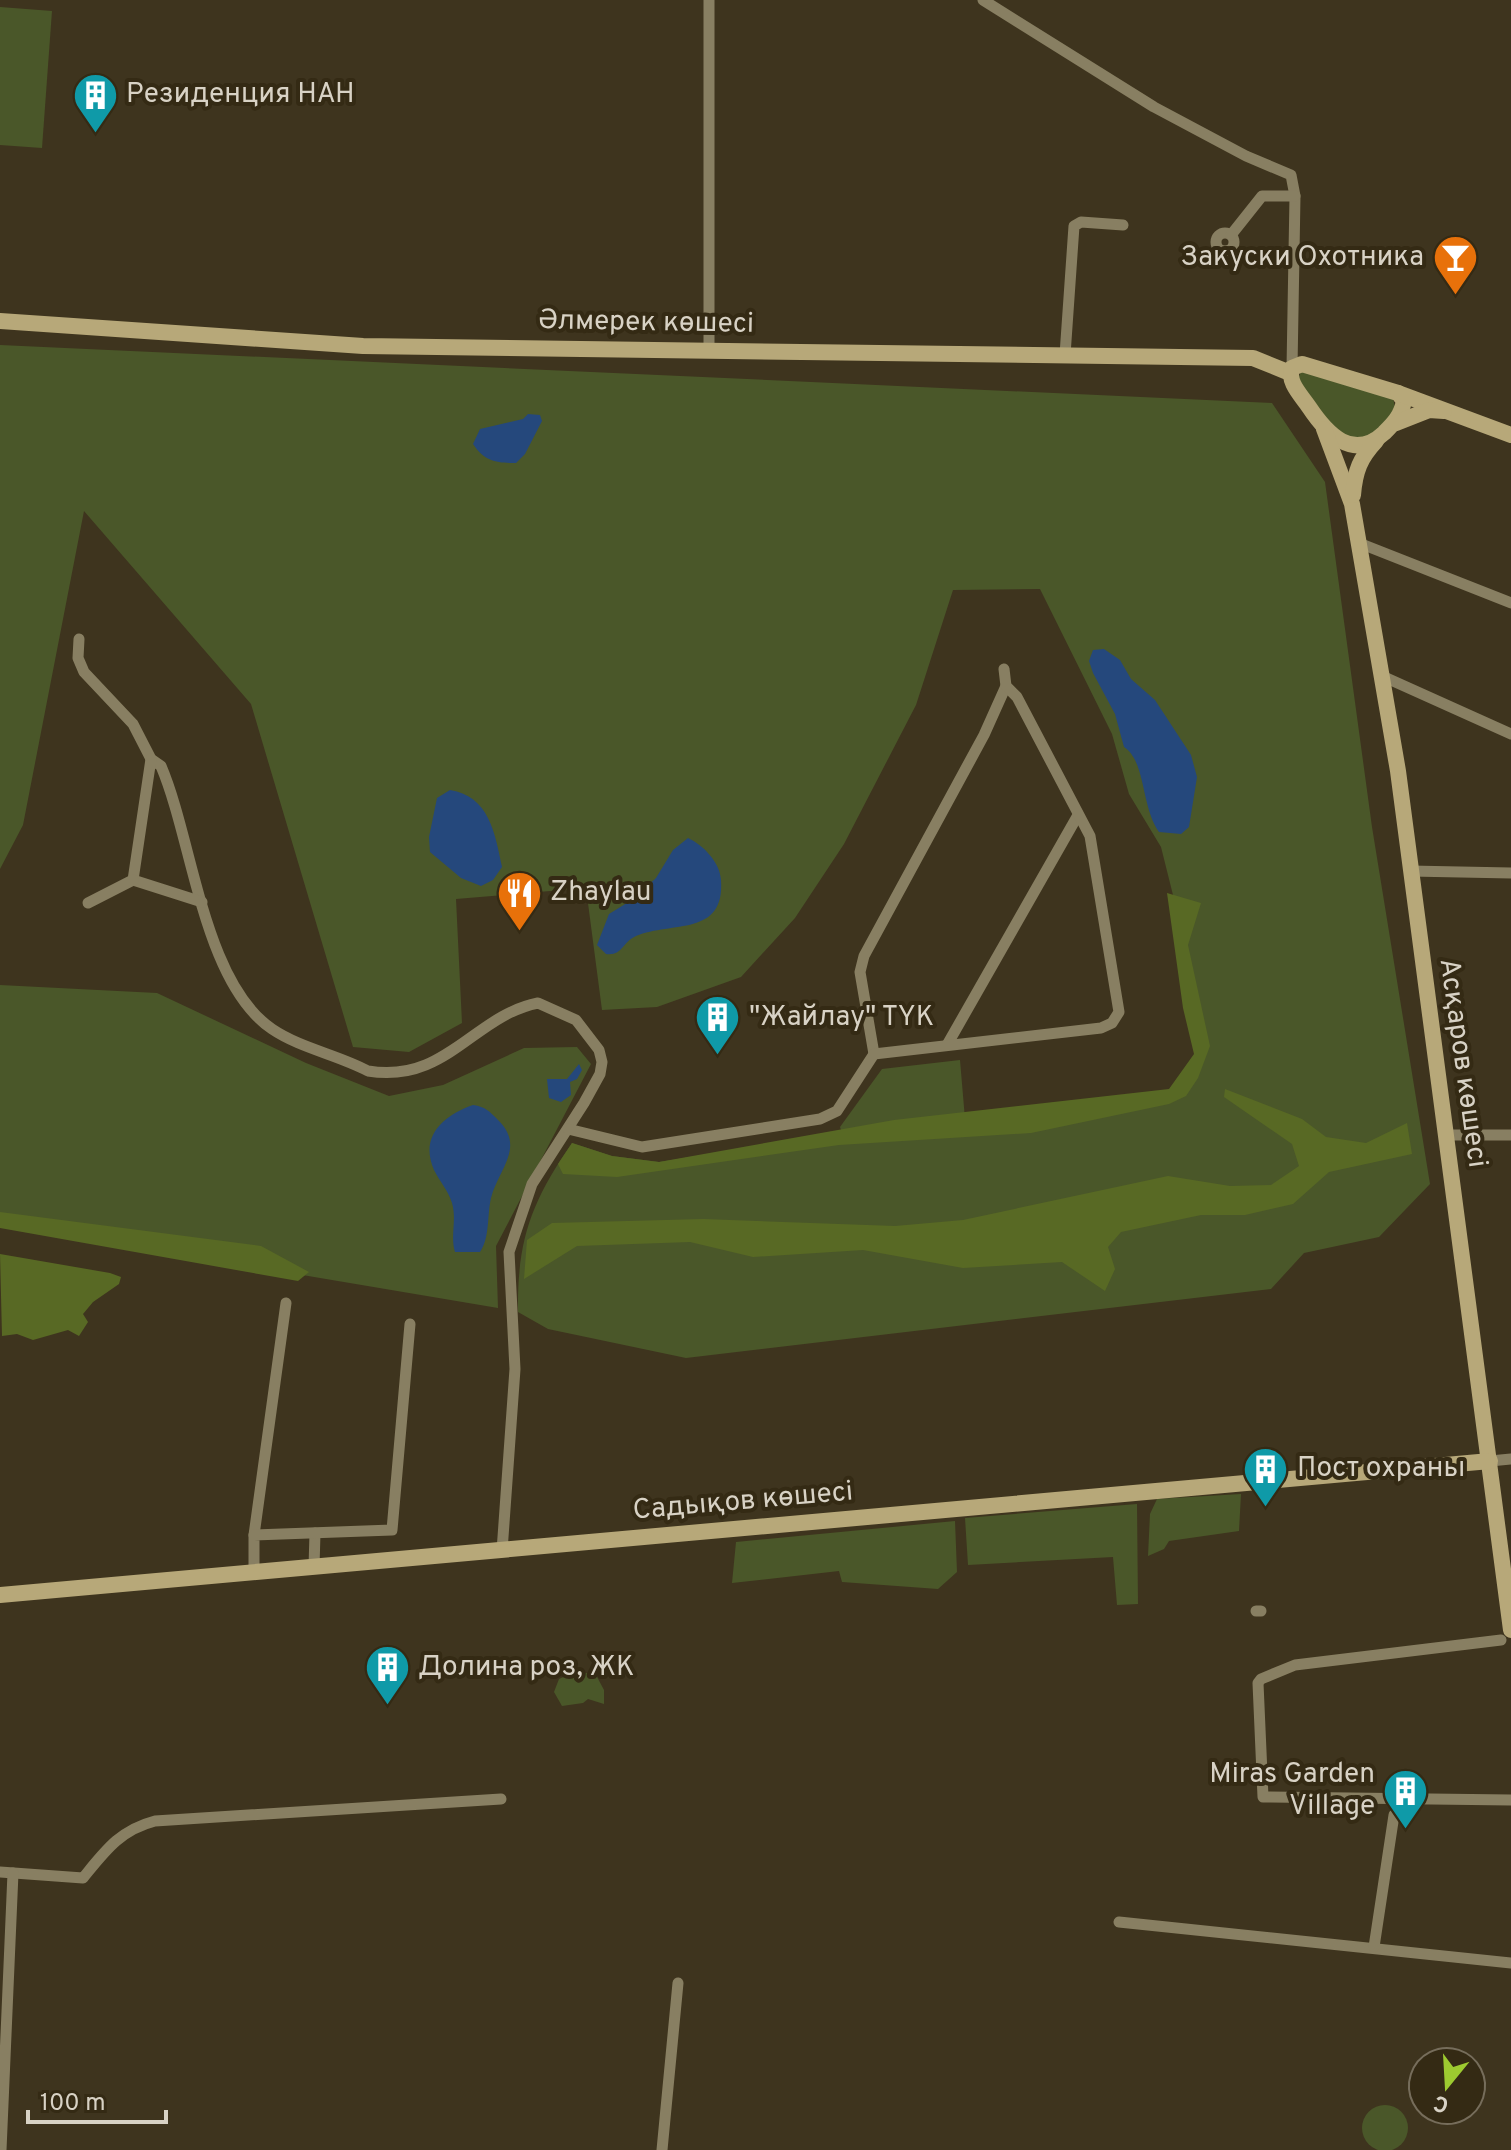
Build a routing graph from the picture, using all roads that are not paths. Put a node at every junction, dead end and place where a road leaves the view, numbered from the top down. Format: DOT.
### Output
graph roads {
  1 [pos="709,0"];
  2 [pos="983,0"];
  3 [pos="1295,196"];
  4 [pos="1123,225"];
  5 [pos="1231,235"];
  6 [pos="0,321"];
  7 [pos="709,350"];
  8 [pos="1065,355"];
  9 [pos="1291,370"];
  10 [pos="1398,393"];
  11 [pos="1444,411"];
  12 [pos="1390,426"];
  13 [pos="1324,429"];
  14 [pos="1511,435"];
  15 [pos="1352,504"];
  16 [pos="1359,543"];
  17 [pos="1511,603"];
  18 [pos="79,639"];
  19 [pos="1004,669"];
  20 [pos="1382,676"];
  21 [pos="1006,686"];
  22 [pos="1511,734"];
  23 [pos="151,759"];
  24 [pos="1078,815"];
  25 [pos="1410,871"];
  26 [pos="1511,873"];
  27 [pos="133,880"];
  28 [pos="202,902"];
  29 [pos="88,903"];
  30 [pos="947,1045"];
  31 [pos="874,1054"];
  32 [pos="568,1129"];
  33 [pos="1446,1135"];
  34 [pos="1511,1135"];
  35 [pos="286,1303"];
  36 [pos="410,1324"];
  37 [pos="1511,1459"];
  38 [pos="1490,1461"];
  39 [pos="315,1533"];
  40 [pos="254,1535"];
  41 [pos="502,1551"];
  42 [pos="314,1567"];
  43 [pos="254,1572"];
  44 [pos="0,1595"];
  45 [pos="1506,1635"];
  46 [pos="501,1799"];
  47 [pos="1511,1800"];
  48 [pos="1394,1815"];
  49 [pos="6,1873"];
  50 [pos="1119,1922"];
  51 [pos="1374,1947"];
  52 [pos="1511,1963"];
  53 [pos="678,1983"];
  54 [pos="1,2150"];
  55 [pos="662,2150"];
  1 -- 7 [label="street"];
  2 -- 3 [label="street"];
  3 -- 5 [label="street"];
  3 -- 9 [label="street"];
  4 -- 8 [label="street"];
  6 -- 7 [label="street, Әлмерек көшесі"];
  7 -- 8 [label="street, Әлмерек көшесі"];
  8 -- 9 [label="street, Әлмерек көшесі"];
  9 -- 10 [label="street, Әлмерек көшесі"];
  9 -- 13 [label="street"];
  10 -- 11 [label="street, Әлмерек көшесі"];
  10 -- 12 [label="street"];
  11 -- 12 [label="street"];
  11 -- 14 [label="street"];
  12 -- 13 [label="street"];
  12 -- 15 [label="street"];
  13 -- 15 [label="street"];
  15 -- 16 [label="street, Асқаров көшесі"];
  16 -- 17 [label="street"];
  16 -- 20 [label="street, Асқаров көшесі"];
  18 -- 23 [label="street"];
  19 -- 21 [label="street"];
  20 -- 22 [label="street"];
  20 -- 25 [label="street, Асқаров көшесі"];
  21 -- 24 [label="street"];
  21 -- 31 [label="street"];
  23 -- 27 [label="street"];
  23 -- 28 [label="street"];
  24 -- 30 [label="street"];
  24 -- 30 [label="street"];
  25 -- 26 [label="street"];
  25 -- 33 [label="street, Асқаров көшесі"];
  27 -- 28 [label="street"];
  27 -- 29 [label="street"];
  28 -- 32 [label="street"];
  30 -- 31 [label="street"];
  31 -- 32 [label="street"];
  32 -- 41 [label="street"];
  33 -- 34 [label="street"];
  33 -- 38 [label="street, Асқаров көшесі"];
  35 -- 40 [label="street"];
  36 -- 39 [label="street"];
  37 -- 38 [label="street"];
  38 -- 41 [label="street, Садықов көшесі"];
  38 -- 45 [label="street, Асқаров көшесі"];
  39 -- 40 [label="street"];
  39 -- 42 [label="street"];
  40 -- 43 [label="street"];
  41 -- 42 [label="street, Садықов көшесі"];
  42 -- 43 [label="street, Садықов көшесі"];
  43 -- 44 [label="street, Садықов көшесі"];
  45 -- 47 [label="street"];
  46 -- 49 [label="street"];
  48 -- 51 [label="street"];
  49 -- 54 [label="street"];
  50 -- 51 [label="street"];
  51 -- 52 [label="street"];
  53 -- 55 [label="street"];
}
